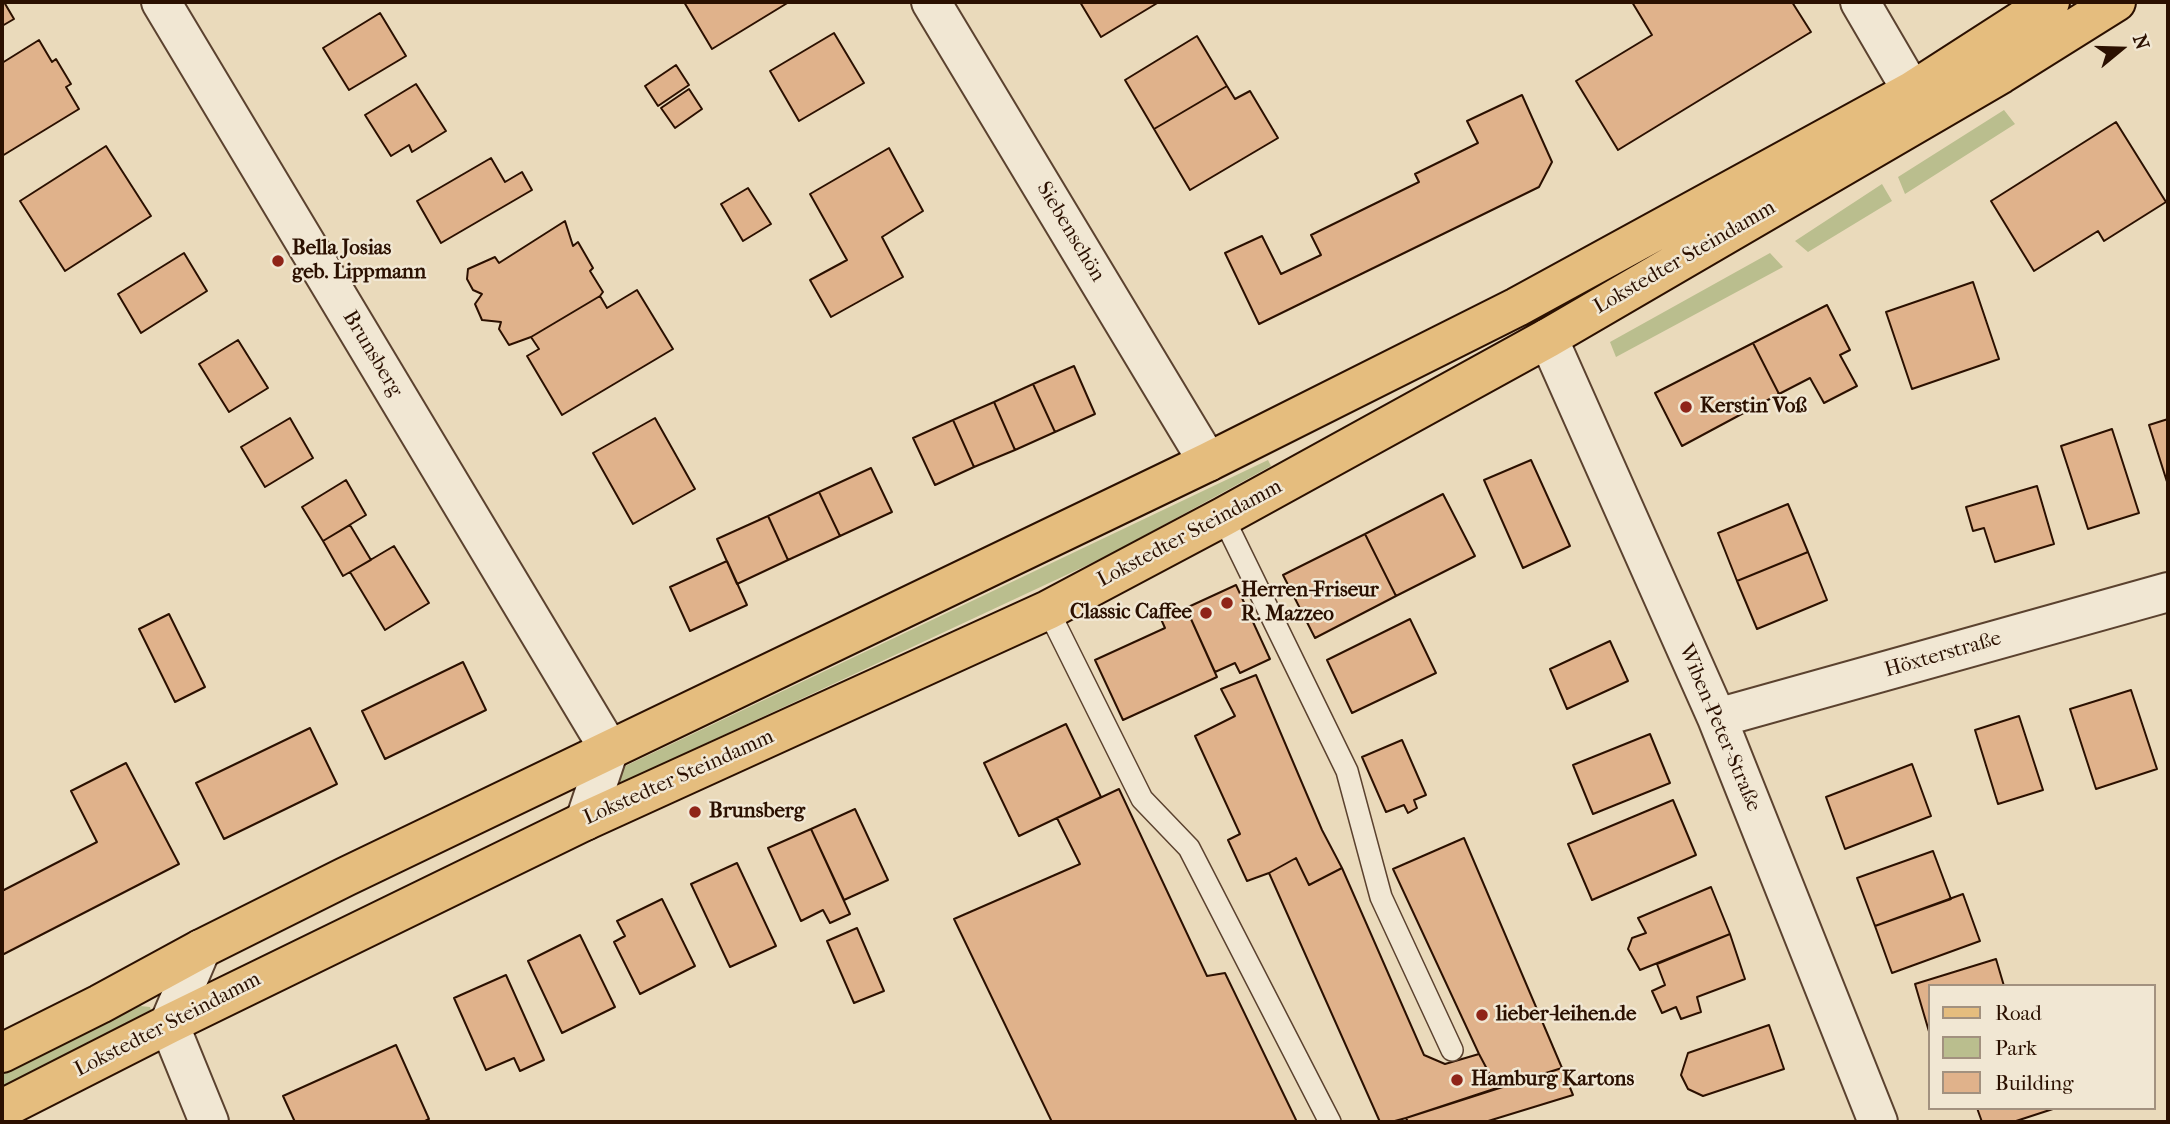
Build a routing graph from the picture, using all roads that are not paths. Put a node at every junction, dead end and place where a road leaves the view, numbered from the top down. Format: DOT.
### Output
graph roads {
  1 [pos="161,2"];
  2 [pos="931,2"];
  3 [pos="1860,2"];
  4 [pos="2050,2"];
  5 [pos="2116,2"];
  6 [pos="1912,91"];
  7 [pos="1548,338"];
  8 [pos="1208,462"];
  9 [pos="1223,517"];
  10 [pos="2168,592"];
  11 [pos="1048,610"];
  12 [pos="1717,718"];
  13 [pos="609,749"];
  14 [pos="585,821"];
  15 [pos="201,949"];
  16 [pos="169,1024"];
  17 [pos="1452,1050"];
  18 [pos="2,1053"];
  19 [pos="2,1109"];
  20 [pos="209,1122"];
  21 [pos="1330,1122"];
  22 [pos="1878,1122"];
  1 -- 13 [label="street, Brunsberg"];
  2 -- 8 [label="street, Siebenschön"];
  3 -- 6 [label="street"];
  4 -- 6 [label="main road, Lokstedter Steindamm"];
  5 -- 7 [label="main road, Lokstedter Steindamm"];
  6 -- 8 [label="main road, Lokstedter Steindamm"];
  7 -- 9 [label="main road, Lokstedter Steindamm"];
  7 -- 12 [label="street, Wiben-Peter-Straße"];
  8 -- 13 [label="main road, Lokstedter Steindamm"];
  9 -- 11 [label="main road, Lokstedter Steindamm"];
  9 -- 17 [label="lane"];
  10 -- 12 [label="street, Höxterstraße"];
  11 -- 14 [label="main road, Lokstedter Steindamm"];
  11 -- 21 [label="lane"];
  12 -- 22 [label="street, Wiben-Peter-Straße"];
  13 -- 14 [label="street"];
  13 -- 15 [label="main road, Lokstedter Steindamm"];
  14 -- 16 [label="main road, Lokstedter Steindamm"];
  15 -- 16 [label="street"];
  15 -- 18 [label="main road, Lokstedter Steindamm"];
  16 -- 19 [label="main road, Lokstedter Steindamm"];
  16 -- 20 [label="street"];
}
